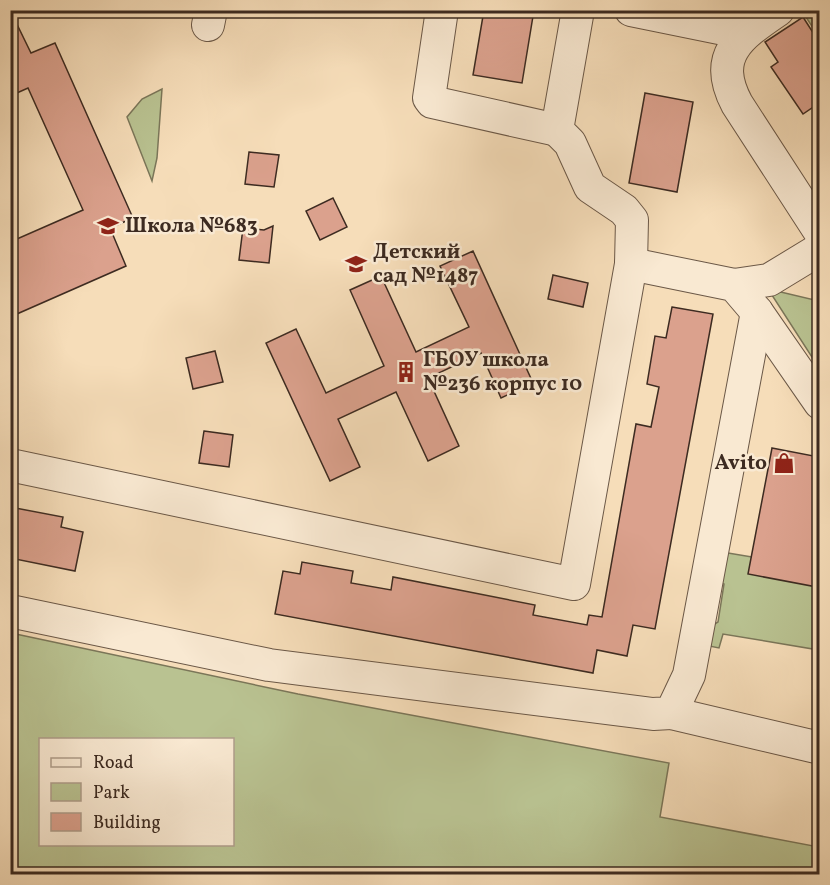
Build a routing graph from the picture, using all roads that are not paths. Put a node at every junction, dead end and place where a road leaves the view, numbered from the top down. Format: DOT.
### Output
graph roads {
  1 [pos="442,10"];
  2 [pos="578,10"];
  3 [pos="631,10"];
  4 [pos="778,10"];
  5 [pos="744,33"];
  6 [pos="557,130"];
  7 [pos="819,232"];
  8 [pos="819,249"];
  9 [pos="631,264"];
  10 [pos="734,285"];
  11 [pos="757,312"];
  12 [pos="819,403"];
  13 [pos="10,465"];
  14 [pos="10,611"];
  15 [pos="671,713"];
  16 [pos="819,748"];
  1 -- 6 [label="lane"];
  2 -- 6 [label="lane"];
  3 -- 5 [label="lane"];
  4 -- 5 [label="lane"];
  5 -- 7 [label="lane"];
  6 -- 9 [label="lane"];
  8 -- 10 [label="lane"];
  9 -- 10 [label="lane"];
  9 -- 13 [label="lane"];
  10 -- 11 [label="lane"];
  11 -- 12 [label="lane"];
  11 -- 15 [label="lane"];
  14 -- 15 [label="lane"];
  15 -- 16 [label="lane"];
}
